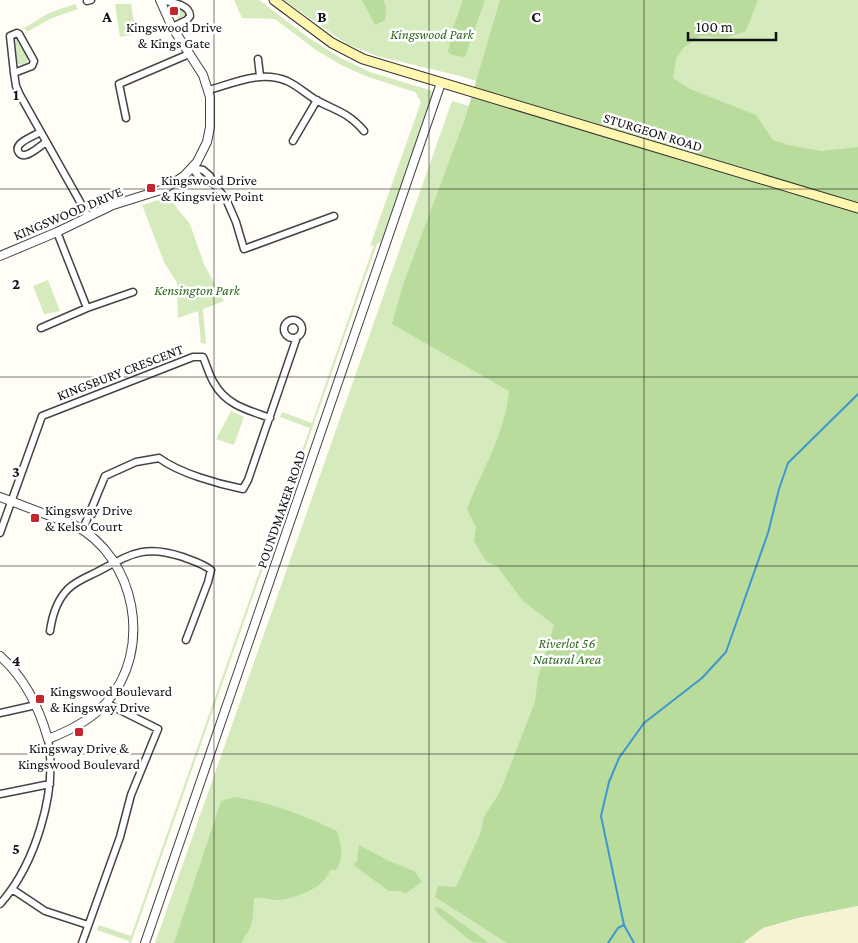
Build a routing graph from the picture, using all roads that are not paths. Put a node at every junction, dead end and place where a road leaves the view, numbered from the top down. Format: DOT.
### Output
graph roads {
  1 [pos="160,0"];
  2 [pos="274,0"];
  3 [pos="172,27"];
  4 [pos="189,54"];
  5 [pos="258,59"];
  6 [pos="14,73"];
  7 [pos="260,76"];
  8 [pos="441,83"];
  9 [pos="209,90"];
  10 [pos="317,100"];
  11 [pos="126,118"];
  12 [pos="364,131"];
  13 [pos="40,132"];
  14 [pos="293,141"];
  15 [pos="46,142"];
  16 [pos="192,168"];
  17 [pos="858,208"];
  18 [pos="88,216"];
  19 [pos="334,216"];
  20 [pos="57,232"];
  21 [pos="0,256"];
  22 [pos="133,292"];
  23 [pos="87,308"];
  24 [pos="41,328"];
  25 [pos="297,337"];
  26 [pos="270,418"];
  27 [pos="0,497"];
  28 [pos="11,502"];
  29 [pos="83,529"];
  30 [pos="0,533"];
  31 [pos="115,562"];
  32 [pos="50,631"];
  33 [pos="186,640"];
  34 [pos="0,656"];
  35 [pos="106,703"];
  36 [pos="36,705"];
  37 [pos="0,713"];
  38 [pos="48,739"];
  39 [pos="50,784"];
  40 [pos="0,794"];
  41 [pos="12,889"];
  42 [pos="0,904"];
  43 [pos="88,925"];
  44 [pos="82,943"];
  45 [pos="145,943"];
  1 -- 3 [label="street, KINGSWOOD DRIVE"];
  1 -- 3 [label="street, KINGSWOOD DRIVE"];
  2 -- 8 [label="main road, STURGEON ROAD"];
  3 -- 4 [label="street, KINGSWOOD DRIVE"];
  4 -- 9 [label="street, KINGSWOOD DRIVE"];
  4 -- 11 [label="street"];
  5 -- 7 [label="street"];
  6 -- 6 [label="street"];
  6 -- 13 [label="street"];
  7 -- 9 [label="street"];
  7 -- 10 [label="street"];
  8 -- 17 [label="main road, STURGEON ROAD"];
  8 -- 45 [label="street, POUNDMAKER ROAD"];
  9 -- 16 [label="street, KINGSWOOD DRIVE"];
  10 -- 12 [label="street"];
  10 -- 14 [label="street"];
  13 -- 15 [label="street"];
  13 -- 15 [label="street"];
  15 -- 18 [label="street"];
  16 -- 18 [label="street, KINGSWOOD DRIVE"];
  16 -- 19 [label="street"];
  18 -- 20 [label="street, KINGSWOOD DRIVE"];
  20 -- 21 [label="street, KINGSWOOD DRIVE"];
  20 -- 23 [label="street"];
  22 -- 23 [label="street"];
  23 -- 24 [label="street"];
  25 -- 26 [label="street"];
  26 -- 28 [label="street, KINGSBURY CRESCENT"];
  26 -- 29 [label="street"];
  27 -- 28 [label="street"];
  28 -- 29 [label="street"];
  28 -- 30 [label="street"];
  29 -- 31 [label="street"];
  31 -- 32 [label="street"];
  31 -- 33 [label="street"];
  31 -- 35 [label="street"];
  34 -- 36 [label="street"];
  35 -- 38 [label="street"];
  35 -- 43 [label="street"];
  36 -- 37 [label="street"];
  36 -- 38 [label="street"];
  38 -- 39 [label="street"];
  39 -- 40 [label="street"];
  39 -- 41 [label="street"];
  41 -- 42 [label="street"];
  41 -- 43 [label="street"];
  43 -- 44 [label="street"];
}
